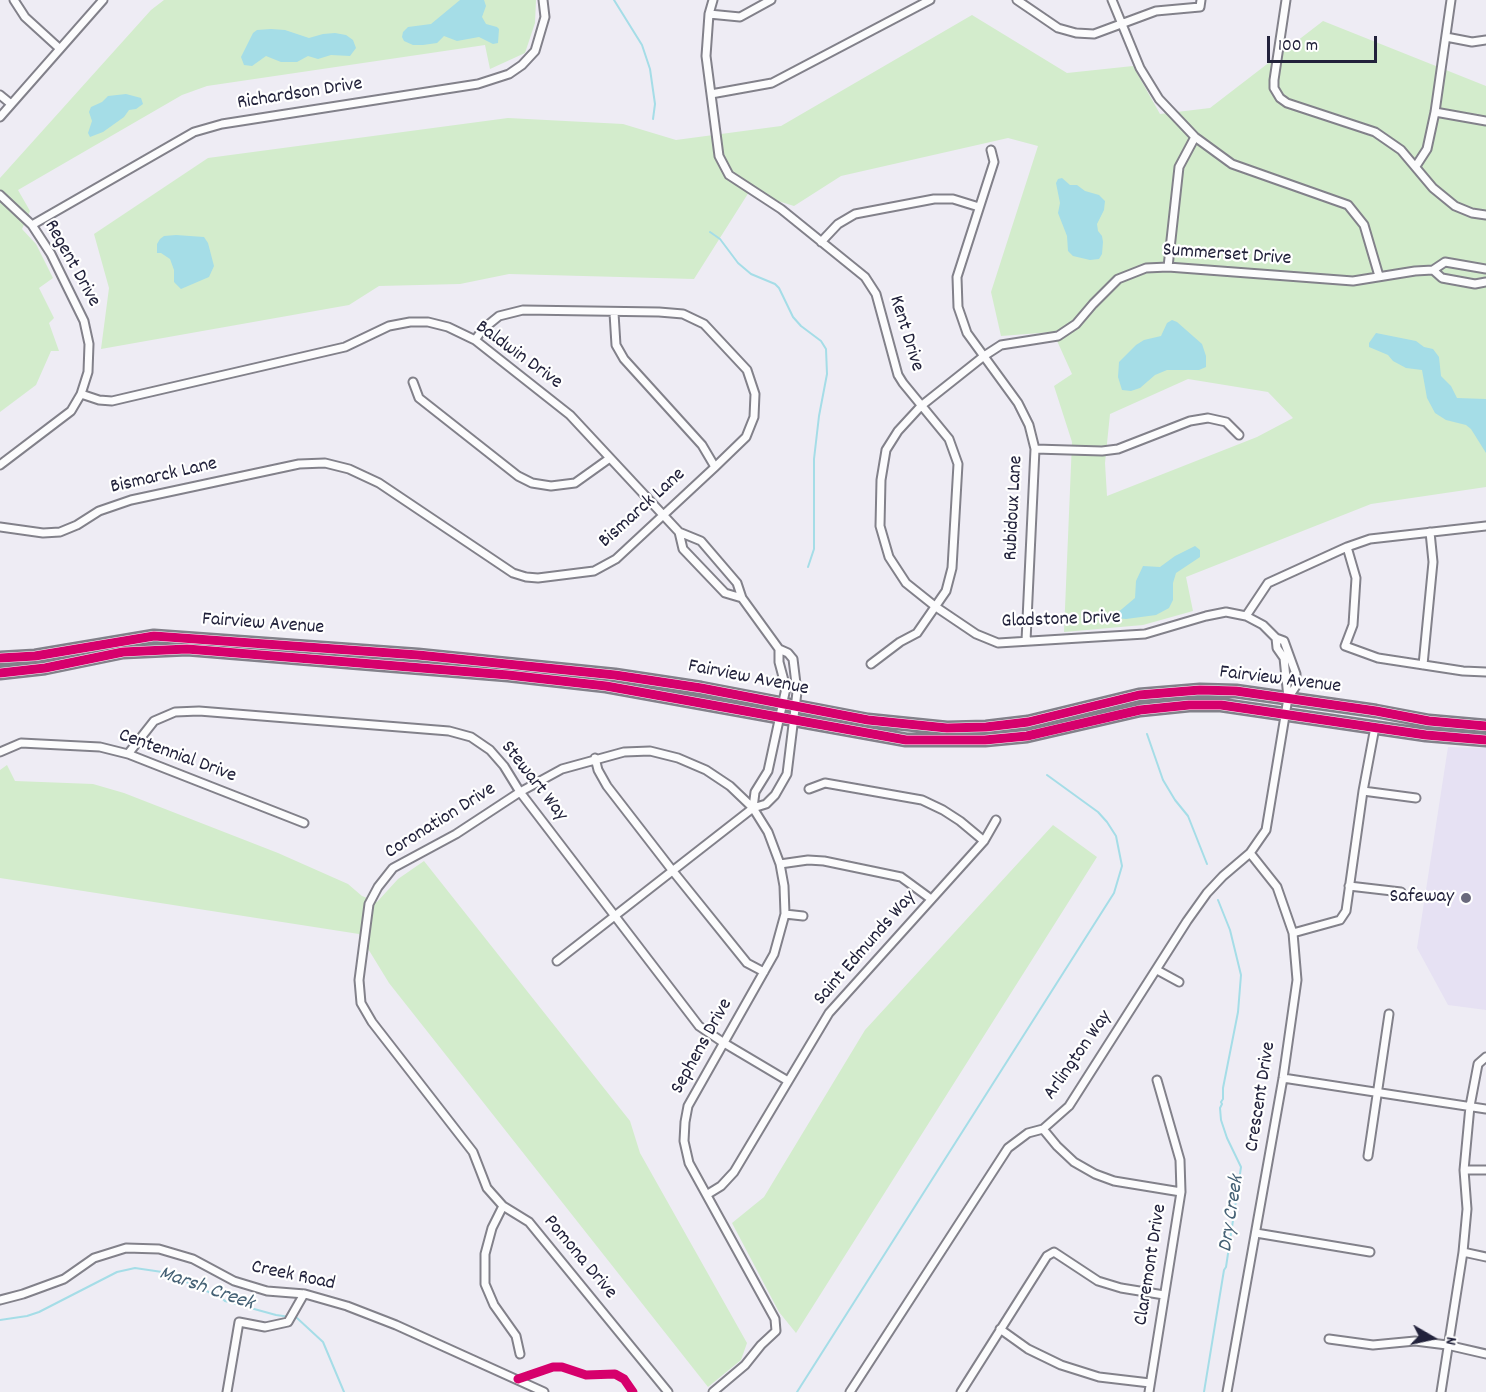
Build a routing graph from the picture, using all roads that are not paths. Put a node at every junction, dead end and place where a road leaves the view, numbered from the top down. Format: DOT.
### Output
graph roads {
  1 [pos="14,0"];
  2 [pos="104,0"];
  3 [pos="543,0"];
  4 [pos="713,0"];
  5 [pos="771,0"];
  6 [pos="930,0"];
  7 [pos="1017,0"];
  8 [pos="1112,0"];
  9 [pos="1201,0"];
  10 [pos="1286,0"];
  11 [pos="1451,0"];
  12 [pos="709,14"];
  13 [pos="1122,25"];
  14 [pos="1446,37"];
  15 [pos="1486,40"];
  16 [pos="59,48"];
  17 [pos="711,94"];
  18 [pos="0,95"];
  19 [pos="11,104"];
  20 [pos="1435,112"];
  21 [pos="0,117"];
  22 [pos="1486,121"];
  23 [pos="1195,137"];
  24 [pos="991,150"];
  25 [pos="1416,166"];
  26 [pos="0,195"];
  27 [pos="979,207"];
  28 [pos="1486,215"];
  29 [pos="32,225"];
  30 [pos="821,242"];
  31 [pos="1168,267"];
  32 [pos="1486,269"];
  33 [pos="1433,270"];
  34 [pos="1379,276"];
  35 [pos="1486,282"];
  36 [pos="614,313"];
  37 [pos="475,340"];
  38 [pos="984,356"];
  39 [pos="412,382"];
  40 [pos="81,394"];
  41 [pos="921,406"];
  42 [pos="1239,435"];
  43 [pos="1035,449"];
  44 [pos="610,458"];
  45 [pos="0,465"];
  46 [pos="715,466"];
  47 [pos="663,515"];
  48 [pos="1486,526"];
  49 [pos="0,527"];
  50 [pos="680,532"];
  51 [pos="1430,532"];
  52 [pos="1347,547"];
  53 [pos="742,598"];
  54 [pos="936,607"];
  55 [pos="1246,616"];
  56 [pos="1026,641"];
  57 [pos="779,648"];
  58 [pos="0,658"];
  59 [pos="871,664"];
  60 [pos="1423,665"];
  61 [pos="1486,672"];
  62 [pos="0,673"];
  63 [pos="1288,698"];
  64 [pos="782,704"];
  65 [pos="795,706"];
  66 [pos="1285,713"];
  67 [pos="779,717"];
  68 [pos="792,720"];
  69 [pos="1486,726"];
  70 [pos="1375,727"];
  71 [pos="1486,740"];
  72 [pos="0,752"];
  73 [pos="128,754"];
  74 [pos="595,758"];
  75 [pos="809,789"];
  76 [pos="1363,791"];
  77 [pos="520,792"];
  78 [pos="1416,798"];
  79 [pos="753,807"];
  80 [pos="996,820"];
  81 [pos="304,823"];
  82 [pos="984,840"];
  83 [pos="1250,853"];
  84 [pos="780,864"];
  85 [pos="672,870"];
  86 [pos="1349,886"];
  87 [pos="1401,892"];
  88 [pos="931,899"];
  89 [pos="785,914"];
  90 [pos="615,916"];
  91 [pos="803,916"];
  92 [pos="1293,933"];
  93 [pos="557,961"];
  94 [pos="1157,970"];
  95 [pos="764,972"];
  96 [pos="1179,982"];
  97 [pos="361,1003"];
  98 [pos="1389,1014"];
  99 [pos="724,1043"];
  100 [pos="1486,1057"];
  101 [pos="1283,1078"];
  102 [pos="1157,1080"];
  103 [pos="788,1081"];
  104 [pos="1378,1093"];
  105 [pos="1470,1106"];
  106 [pos="1486,1108"];
  107 [pos="1043,1129"];
  108 [pos="1368,1156"];
  109 [pos="1464,1170"];
  110 [pos="1486,1170"];
  111 [pos="1181,1192"];
  112 [pos="708,1194"];
  113 [pos="503,1206"];
  114 [pos="1256,1233"];
  115 [pos="1370,1252"];
  116 [pos="1463,1252"];
  117 [pos="1486,1257"];
  118 [pos="304,1294"];
  119 [pos="1164,1295"];
  120 [pos="0,1300"];
  121 [pos="1000,1329"];
  122 [pos="1329,1339"];
  123 [pos="1448,1345"];
  124 [pos="520,1354"];
  125 [pos="1486,1354"];
  126 [pos="1150,1383"];
  127 [pos="227,1392"];
  128 [pos="544,1392"];
  129 [pos="668,1392"];
  130 [pos="713,1392"];
  131 [pos="850,1392"];
  132 [pos="961,1392"];
  133 [pos="1149,1392"];
  134 [pos="1227,1392"];
  135 [pos="1441,1392"];
  1 -- 16 [label="street"];
  2 -- 16 [label="street"];
  3 -- 29 [label="street, Richardson Drive"];
  4 -- 12 [label="street, Kent Drive"];
  5 -- 12 [label="street"];
  6 -- 17 [label="street"];
  7 -- 13 [label="street"];
  8 -- 13 [label="street"];
  9 -- 13 [label="street"];
  10 -- 25 [label="street"];
  11 -- 14 [label="street"];
  12 -- 17 [label="street, Kent Drive"];
  13 -- 23 [label="street"];
  14 -- 15 [label="street"];
  14 -- 20 [label="street"];
  16 -- 19 [label="street"];
  17 -- 30 [label="street, Kent Drive"];
  18 -- 19 [label="street"];
  19 -- 21 [label="street"];
  20 -- 22 [label="street"];
  20 -- 25 [label="street"];
  23 -- 31 [label="street"];
  23 -- 34 [label="street"];
  24 -- 27 [label="street, Rubidoux Lane"];
  25 -- 28 [label="street"];
  26 -- 29 [label="street, Regent Drive"];
  27 -- 30 [label="street"];
  27 -- 38 [label="street, Rubidoux Lane"];
  29 -- 40 [label="street, Regent Drive"];
  30 -- 41 [label="street, Kent Drive"];
  31 -- 34 [label="street, Summerset Drive"];
  31 -- 38 [label="street, Summerset Drive"];
  32 -- 33 [label="street, Summerset Drive"];
  33 -- 34 [label="street, Summerset Drive"];
  33 -- 35 [label="street, Summerset Drive"];
  36 -- 37 [label="street, Bismarck Lane"];
  36 -- 46 [label="street"];
  36 -- 46 [label="street, Bismarck Lane"];
  37 -- 40 [label="street, Baldwin Drive"];
  37 -- 44 [label="street, Baldwin Drive"];
  38 -- 41 [label="street, Summerset Drive"];
  38 -- 43 [label="street, Rubidoux Lane"];
  39 -- 44 [label="street"];
  40 -- 45 [label="street, Regent Drive"];
  41 -- 54 [label="street, Kent Drive"];
  41 -- 54 [label="street, Gladstone Drive"];
  42 -- 43 [label="street"];
  43 -- 56 [label="street, Rubidoux Lane"];
  44 -- 47 [label="street, Baldwin Drive"];
  46 -- 47 [label="street, Bismarck Lane"];
  47 -- 49 [label="street, Bismarck Lane"];
  47 -- 50 [label="street, Baldwin Drive"];
  48 -- 51 [label="street"];
  50 -- 53 [label="street, Baldwin Drive"];
  50 -- 53 [label="street, Baldwin Drive"];
  51 -- 52 [label="street"];
  51 -- 60 [label="street"];
  52 -- 55 [label="street"];
  52 -- 60 [label="street"];
  53 -- 57 [label="street, Baldwin Drive"];
  54 -- 56 [label="street, Gladstone Drive"];
  54 -- 59 [label="street, Kent Drive"];
  55 -- 56 [label="street, Gladstone Drive"];
  55 -- 63 [label="street, Gladstone Drive"];
  57 -- 64 [label="street, Baldwin Drive"];
  57 -- 65 [label="street, Baldwin Drive"];
  58 -- 64 [label="street, Fairview Avenue"];
  60 -- 61 [label="street"];
  62 -- 67 [label="street, Fairview Avenue"];
  63 -- 65 [label="street, Fairview Avenue"];
  63 -- 66 [label="street, Gladstone Drive"];
  63 -- 69 [label="street, Fairview Avenue"];
  64 -- 65 [label="street, Fairview Avenue"];
  64 -- 67 [label="street, Baldwin Drive"];
  65 -- 68 [label="street, Baldwin Drive"];
  66 -- 68 [label="street, Fairview Avenue"];
  66 -- 70 [label="street, Fairview Avenue"];
  66 -- 83 [label="street, Arlington Way"];
  67 -- 68 [label="street, Fairview Avenue"];
  67 -- 79 [label="street, Baldwin Drive"];
  68 -- 79 [label="street, Baldwin Drive"];
  70 -- 71 [label="street, Fairview Avenue"];
  70 -- 76 [label="street"];
  72 -- 73 [label="street, Centennial Drive"];
  73 -- 77 [label="street, Stewart Way"];
  73 -- 81 [label="street, Centennial Drive"];
  74 -- 77 [label="street, Coronation Drive"];
  74 -- 79 [label="street, Coronation Drive"];
  74 -- 85 [label="street"];
  75 -- 82 [label="street"];
  76 -- 78 [label="street"];
  76 -- 86 [label="street"];
  77 -- 90 [label="street, Stewart Way"];
  77 -- 97 [label="street, Coronation Drive"];
  79 -- 84 [label="street, Sephens Drive"];
  79 -- 85 [label="street, Baldwin Drive"];
  80 -- 82 [label="street, Saint Edmunds Way"];
  82 -- 88 [label="street, Saint Edmunds Way"];
  83 -- 92 [label="street, Crescent Drive"];
  83 -- 94 [label="street, Arlington Way"];
  84 -- 88 [label="street"];
  84 -- 89 [label="street, Sephens Drive"];
  85 -- 90 [label="street, Baldwin Drive"];
  85 -- 95 [label="street"];
  86 -- 87 [label="street"];
  86 -- 92 [label="street"];
  88 -- 103 [label="street, Saint Edmunds Way"];
  89 -- 91 [label="street"];
  89 -- 95 [label="street, Sephens Drive"];
  90 -- 93 [label="street, Baldwin Drive"];
  90 -- 99 [label="street, Stewart Way"];
  92 -- 101 [label="street, Crescent Drive"];
  94 -- 96 [label="street"];
  94 -- 107 [label="street, Arlington Way"];
  95 -- 99 [label="street, Sephens Drive"];
  97 -- 113 [label="street, Pomona Drive"];
  98 -- 104 [label="street"];
  99 -- 103 [label="street, Stewart Way"];
  99 -- 112 [label="street, Sephens Drive"];
  100 -- 105 [label="street"];
  101 -- 104 [label="street"];
  101 -- 114 [label="street, Crescent Drive"];
  102 -- 111 [label="street"];
  103 -- 112 [label="street, Saint Edmunds Way"];
  104 -- 105 [label="street"];
  104 -- 108 [label="street"];
  105 -- 106 [label="street"];
  105 -- 109 [label="street"];
  107 -- 111 [label="street, Claremont Drive"];
  107 -- 131 [label="street, Arlington Way"];
  109 -- 110 [label="street"];
  109 -- 116 [label="street"];
  111 -- 119 [label="street, Claremont Drive"];
  112 -- 130 [label="street, Sephens Drive"];
  113 -- 124 [label="street"];
  113 -- 129 [label="street, Pomona Drive"];
  114 -- 115 [label="street"];
  114 -- 134 [label="street, Crescent Drive"];
  116 -- 117 [label="street"];
  116 -- 123 [label="street"];
  118 -- 120 [label="street, Creek Road"];
  118 -- 127 [label="street"];
  118 -- 128 [label="street, Creek Road"];
  119 -- 121 [label="street"];
  119 -- 126 [label="street, Claremont Drive"];
  121 -- 126 [label="street"];
  121 -- 132 [label="street"];
  122 -- 123 [label="street"];
  123 -- 125 [label="street"];
  123 -- 135 [label="street"];
  126 -- 133 [label="street, Claremont Drive"];
}
